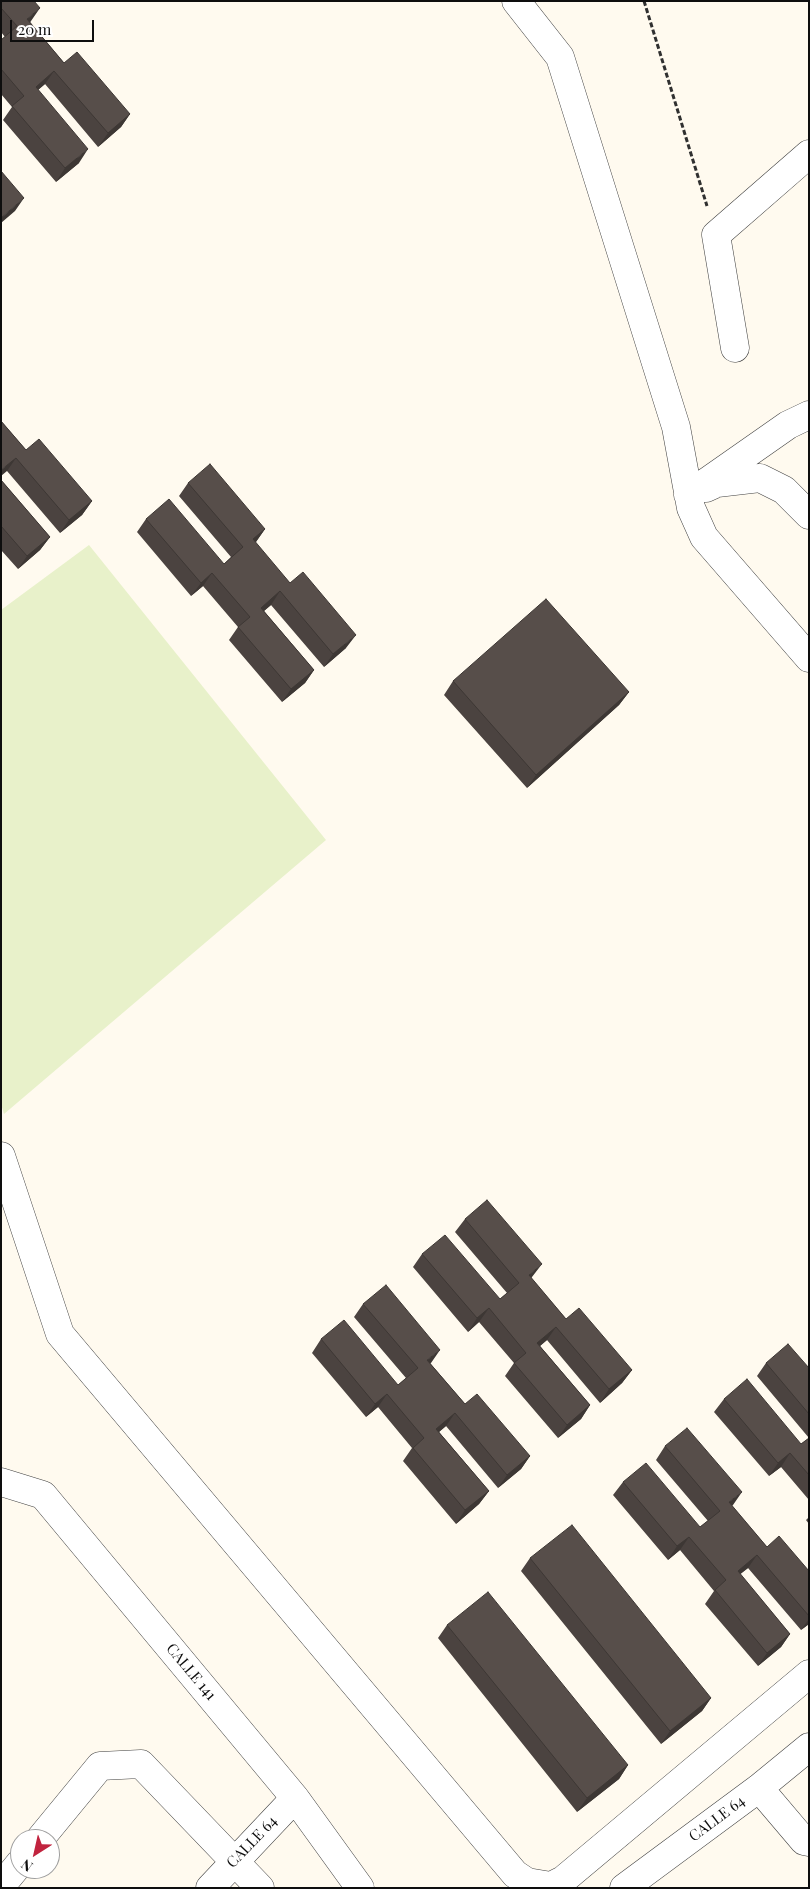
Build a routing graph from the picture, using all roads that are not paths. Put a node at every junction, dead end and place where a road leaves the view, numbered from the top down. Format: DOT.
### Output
graph roads {
  1 [pos="516,1"];
  2 [pos="809,154"];
  3 [pos="735,348"];
  4 [pos="809,415"];
  5 [pos="688,495"];
  6 [pos="809,515"];
  7 [pos="809,658"];
  8 [pos="1,1156"];
  9 [pos="1,1482"];
  10 [pos="809,1674"];
  11 [pos="809,1747"];
  12 [pos="759,1788"];
  13 [pos="295,1798"];
  14 [pos="48,1829"];
  15 [pos="809,1842"];
  16 [pos="234,1860"];
  17 [pos="10,1875"];
  18 [pos="1,1886"];
  19 [pos="210,1888"];
  20 [pos="260,1888"];
  21 [pos="360,1888"];
  22 [pos="624,1888"];
  1 -- 5 [label="street"];
  2 -- 3 [label="street"];
  4 -- 5 [label="street"];
  5 -- 6 [label="street"];
  5 -- 7 [label="street"];
  8 -- 10 [label="street"];
  9 -- 13 [label="street, CALLE 141"];
  11 -- 12 [label="street, CALLE 64"];
  12 -- 15 [label="street"];
  12 -- 22 [label="street, CALLE 64"];
  13 -- 16 [label="street, CALLE 64"];
  13 -- 21 [label="street, CALLE 141"];
  14 -- 16 [label="street"];
  16 -- 19 [label="street, CALLE 64"];
  16 -- 20 [label="street"];
  17 -- 18 [label="street"];
}
